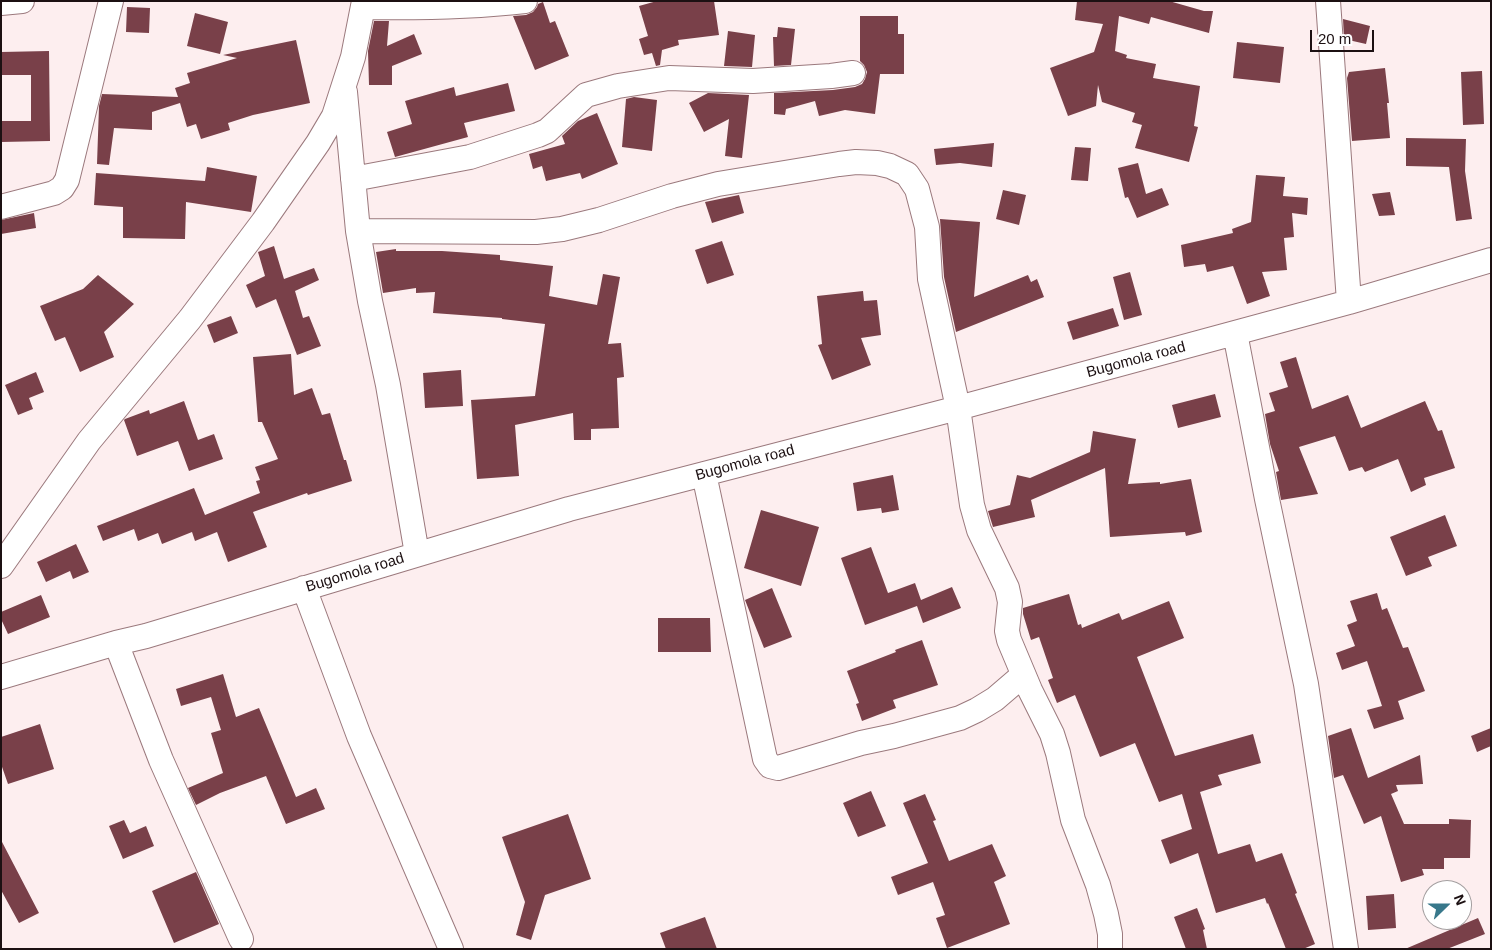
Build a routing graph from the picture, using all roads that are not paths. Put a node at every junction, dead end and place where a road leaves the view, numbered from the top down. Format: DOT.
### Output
graph roads {
  1 [pos="22,1"];
  2 [pos="110,1"];
  3 [pos="525,1"];
  4 [pos="1328,1"];
  5 [pos="1,3"];
  6 [pos="363,4"];
  7 [pos="853,73"];
  8 [pos="344,85"];
  9 [pos="353,179"];
  10 [pos="1,207"];
  11 [pos="358,231"];
  12 [pos="1491,260"];
  13 [pos="1349,302"];
  14 [pos="1235,333"];
  15 [pos="958,408"];
  16 [pos="704,474"];
  17 [pos="417,554"];
  18 [pos="1,566"];
  19 [pos="304,588"];
  20 [pos="116,643"];
  21 [pos="1023,675"];
  22 [pos="1,677"];
  23 [pos="241,939"];
  24 [pos="451,949"];
  25 [pos="1110,949"];
  26 [pos="1346,949"];
  1 -- 5 [label="street"];
  2 -- 10 [label="street"];
  3 -- 6 [label="street"];
  4 -- 13 [label="street"];
  6 -- 8 [label="street"];
  7 -- 9 [label="street"];
  8 -- 9 [label="street"];
  8 -- 18 [label="street"];
  9 -- 11 [label="street"];
  11 -- 15 [label="street"];
  11 -- 17 [label="street"];
  12 -- 13 [label="street, Bugomola road"];
  13 -- 14 [label="street, Bugomola road"];
  14 -- 15 [label="street, Bugomola road"];
  14 -- 26 [label="street"];
  15 -- 16 [label="street, Bugomola road"];
  15 -- 21 [label="street"];
  16 -- 17 [label="street, Bugomola road"];
  16 -- 21 [label="street"];
  17 -- 19 [label="street, Bugomola road"];
  19 -- 20 [label="street, Bugomola road"];
  19 -- 24 [label="street"];
  20 -- 22 [label="street, Bugomola road"];
  20 -- 23 [label="street"];
  21 -- 25 [label="street"];
}
